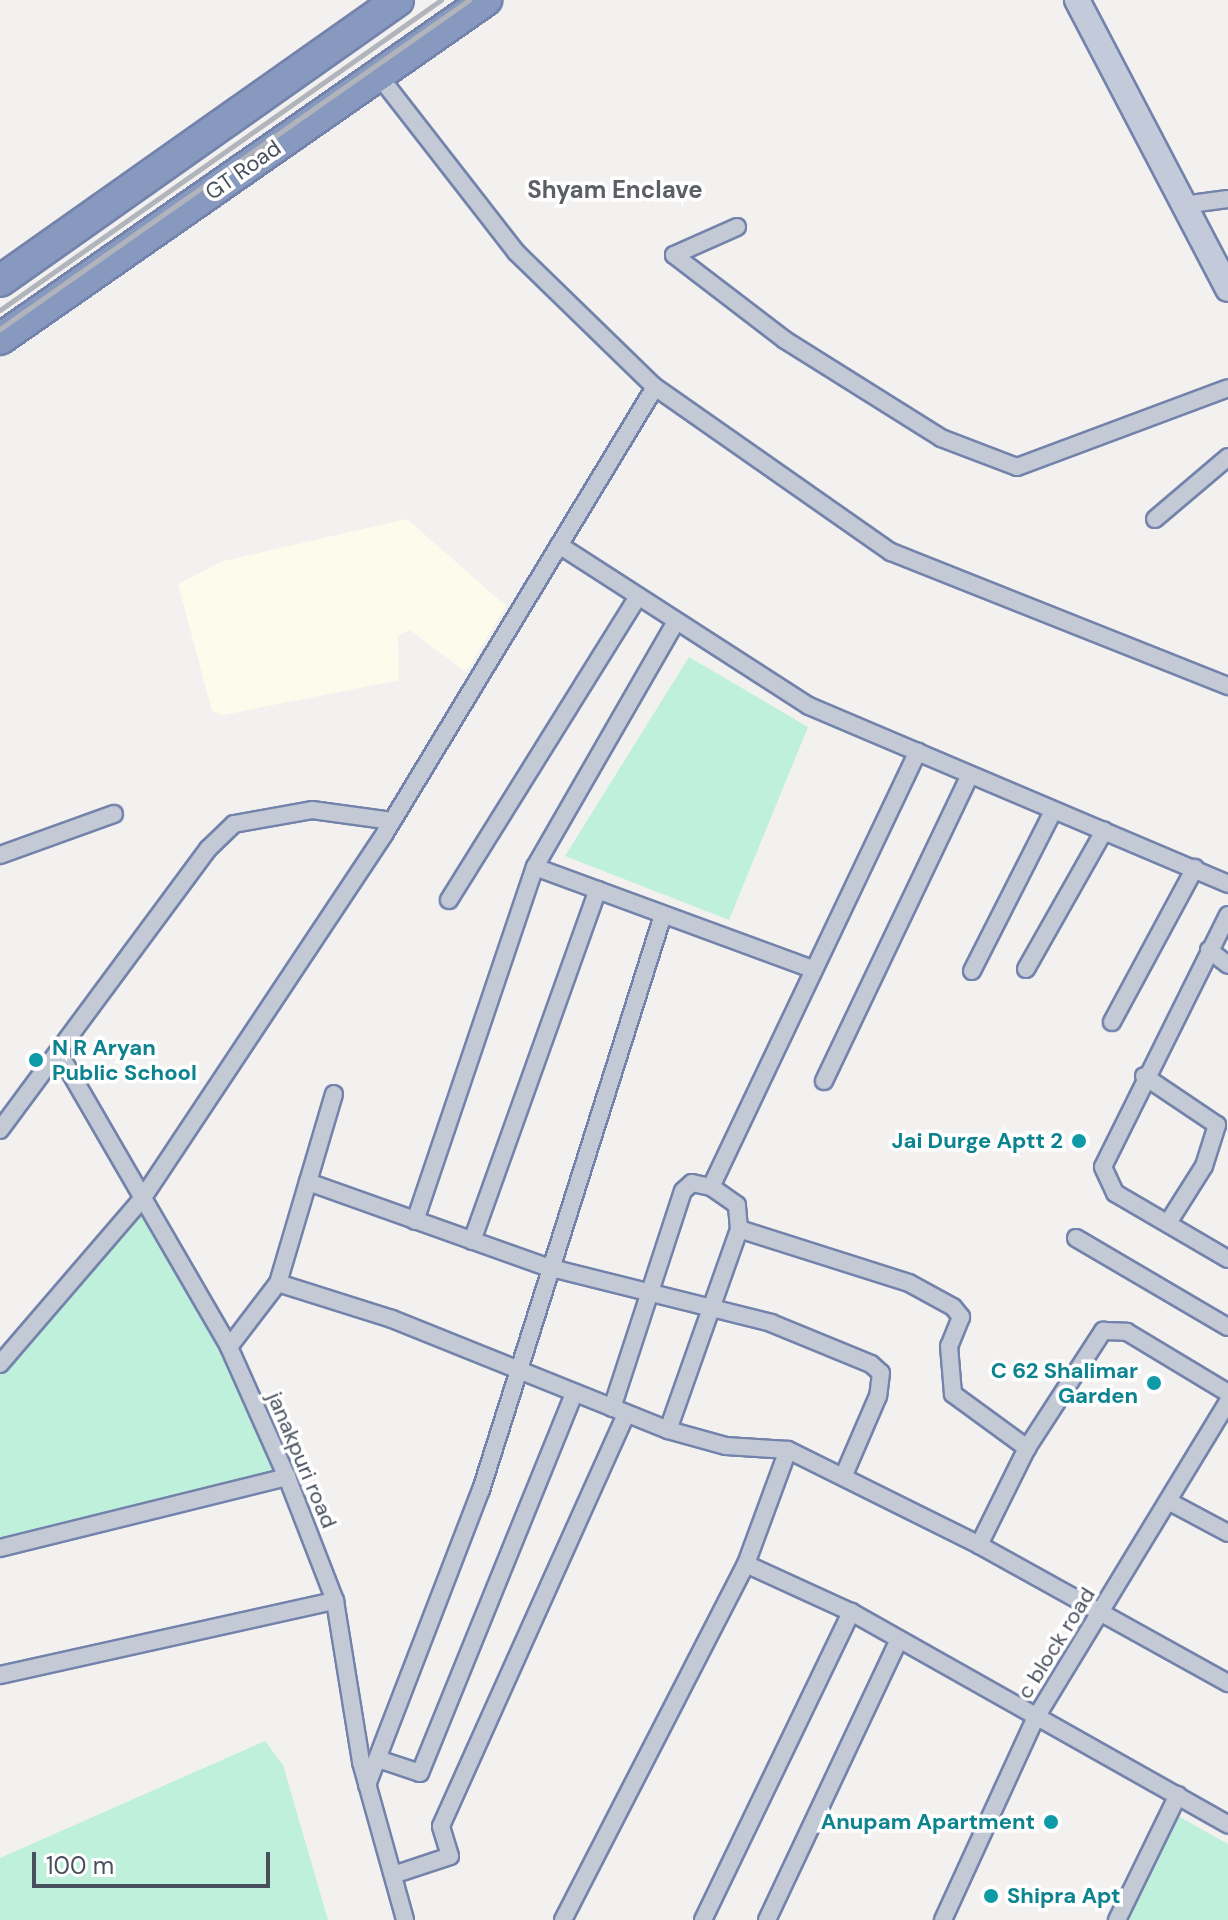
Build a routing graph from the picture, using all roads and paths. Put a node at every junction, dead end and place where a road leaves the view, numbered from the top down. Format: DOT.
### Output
graph roads {
  1 [pos="398,0"];
  2 [pos="486,0"];
  3 [pos="1077,0"];
  4 [pos="379,76"];
  5 [pos="1228,199"];
  6 [pos="1183,205"];
  7 [pos="737,227"];
  8 [pos="0,281"];
  9 [pos="1228,289"];
  10 [pos="0,294"];
  11 [pos="10,332"];
  12 [pos="655,387"];
  13 [pos="1228,388"];
  14 [pos="1228,457"];
  15 [pos="1155,519"];
  16 [pos="559,545"];
  17 [pos="636,599"];
  18 [pos="674,625"];
  19 [pos="1228,686"];
  20 [pos="918,752"];
  21 [pos="970,775"];
  22 [pos="1053,811"];
  23 [pos="114,814"];
  24 [pos="392,821"];
  25 [pos="1104,831"];
  26 [pos="0,855"];
  27 [pos="535,867"];
  28 [pos="1195,868"];
  29 [pos="1228,884"];
  30 [pos="598,890"];
  31 [pos="449,900"];
  32 [pos="663,915"];
  33 [pos="1228,915"];
  34 [pos="1209,950"];
  35 [pos="1228,965"];
  36 [pos="812,969"];
  37 [pos="1026,969"];
  38 [pos="972,971"];
  39 [pos="1112,1022"];
  40 [pos="60,1055"];
  41 [pos="1144,1076"];
  42 [pos="824,1081"];
  43 [pos="334,1094"];
  44 [pos="0,1130"];
  45 [pos="308,1182"];
  46 [pos="711,1187"];
  47 [pos="142,1199"];
  48 [pos="415,1221"];
  49 [pos="1168,1223"];
  50 [pos="739,1229"];
  51 [pos="1076,1238"];
  52 [pos="472,1241"];
  53 [pos="1228,1259"];
  54 [pos="547,1267"];
  55 [pos="278,1283"];
  56 [pos="653,1293"];
  57 [pos="711,1308"];
  58 [pos="1228,1327"];
  59 [pos="229,1347"];
  60 [pos="0,1364"];
  61 [pos="519,1374"];
  62 [pos="1228,1393"];
  63 [pos="574,1394"];
  64 [pos="1228,1401"];
  65 [pos="619,1412"];
  66 [pos="668,1430"];
  67 [pos="1027,1448"];
  68 [pos="788,1450"];
  69 [pos="844,1475"];
  70 [pos="287,1477"];
  71 [pos="1168,1501"];
  72 [pos="1228,1533"];
  73 [pos="979,1545"];
  74 [pos="0,1548"];
  75 [pos="746,1564"];
  76 [pos="335,1601"];
  77 [pos="851,1612"];
  78 [pos="1102,1612"];
  79 [pos="899,1640"];
  80 [pos="0,1675"];
  81 [pos="1228,1683"];
  82 [pos="1035,1719"];
  83 [pos="378,1759"];
  84 [pos="367,1785"];
  85 [pos="1178,1795"];
  86 [pos="1228,1824"];
  87 [pos="393,1875"];
  88 [pos="405,1920"];
  89 [pos="563,1920"];
  90 [pos="703,1920"];
  91 [pos="767,1920"];
  92 [pos="943,1920"];
  93 [pos="1117,1920"];
  1 -- 8 [label="highway"];
  2 -- 4 [label="highway, GT Road"];
  3 -- 6 [label="street"];
  4 -- 11 [label="highway, GT Road"];
  4 -- 12 [label="street"];
  5 -- 6 [label="street"];
  6 -- 9 [label="street"];
  7 -- 13 [label="street"];
  10 -- 11 [label="highway"];
  12 -- 16 [label="street"];
  12 -- 19 [label="street"];
  14 -- 15 [label="street"];
  16 -- 17 [label="street"];
  16 -- 24 [label="street"];
  17 -- 18 [label="street"];
  17 -- 31 [label="street"];
  18 -- 20 [label="street"];
  18 -- 27 [label="street"];
  20 -- 21 [label="street"];
  20 -- 36 [label="street"];
  21 -- 22 [label="street"];
  21 -- 42 [label="street"];
  22 -- 25 [label="street"];
  22 -- 38 [label="street"];
  23 -- 26 [label="street"];
  24 -- 40 [label="street"];
  24 -- 47 [label="street"];
  25 -- 28 [label="street"];
  25 -- 37 [label="street"];
  27 -- 30 [label="street"];
  27 -- 48 [label="street"];
  28 -- 29 [label="street"];
  28 -- 39 [label="street"];
  30 -- 32 [label="street"];
  30 -- 52 [label="street"];
  32 -- 36 [label="street"];
  32 -- 54 [label="street"];
  33 -- 34 [label="street"];
  34 -- 35 [label="street"];
  34 -- 41 [label="street"];
  36 -- 46 [label="street"];
  40 -- 44 [label="street"];
  40 -- 47 [label="street, janakpuri road"];
  41 -- 49 [label="street"];
  41 -- 49 [label="street"];
  43 -- 45 [label="street"];
  45 -- 48 [label="street"];
  45 -- 55 [label="street"];
  46 -- 50 [label="street"];
  46 -- 56 [label="street"];
  47 -- 59 [label="street, janakpuri road"];
  47 -- 60 [label="street"];
  48 -- 52 [label="street"];
  49 -- 53 [label="street"];
  50 -- 57 [label="street"];
  50 -- 67 [label="street"];
  51 -- 58 [label="street"];
  52 -- 54 [label="street"];
  54 -- 56 [label="street"];
  54 -- 61 [label="street"];
  55 -- 59 [label="street"];
  55 -- 61 [label="street"];
  56 -- 57 [label="street"];
  56 -- 65 [label="street"];
  57 -- 66 [label="street"];
  57 -- 69 [label="street"];
  59 -- 70 [label="street, janakpuri road"];
  61 -- 63 [label="street"];
  61 -- 83 [label="street"];
  62 -- 67 [label="street"];
  63 -- 65 [label="street"];
  63 -- 83 [label="street"];
  64 -- 71 [label="street, c block road"];
  65 -- 66 [label="street"];
  65 -- 87 [label="street"];
  66 -- 68 [label="street"];
  67 -- 73 [label="street"];
  68 -- 69 [label="street"];
  68 -- 75 [label="street"];
  69 -- 73 [label="street"];
  70 -- 74 [label="street"];
  70 -- 76 [label="street, janakpuri road"];
  71 -- 72 [label="street"];
  71 -- 78 [label="street, c block road"];
  73 -- 78 [label="street"];
  75 -- 77 [label="street"];
  75 -- 89 [label="street"];
  76 -- 80 [label="street"];
  76 -- 84 [label="street, janakpuri road"];
  77 -- 79 [label="street"];
  77 -- 90 [label="street"];
  78 -- 81 [label="street"];
  78 -- 82 [label="street, c block road"];
  79 -- 82 [label="street"];
  79 -- 91 [label="street"];
  82 -- 85 [label="street"];
  82 -- 92 [label="street, c block road"];
  83 -- 84 [label="street"];
  84 -- 87 [label="street, janakpuri road"];
  85 -- 86 [label="street"];
  85 -- 93 [label="street"];
  87 -- 88 [label="street, janakpuri road"];
}
